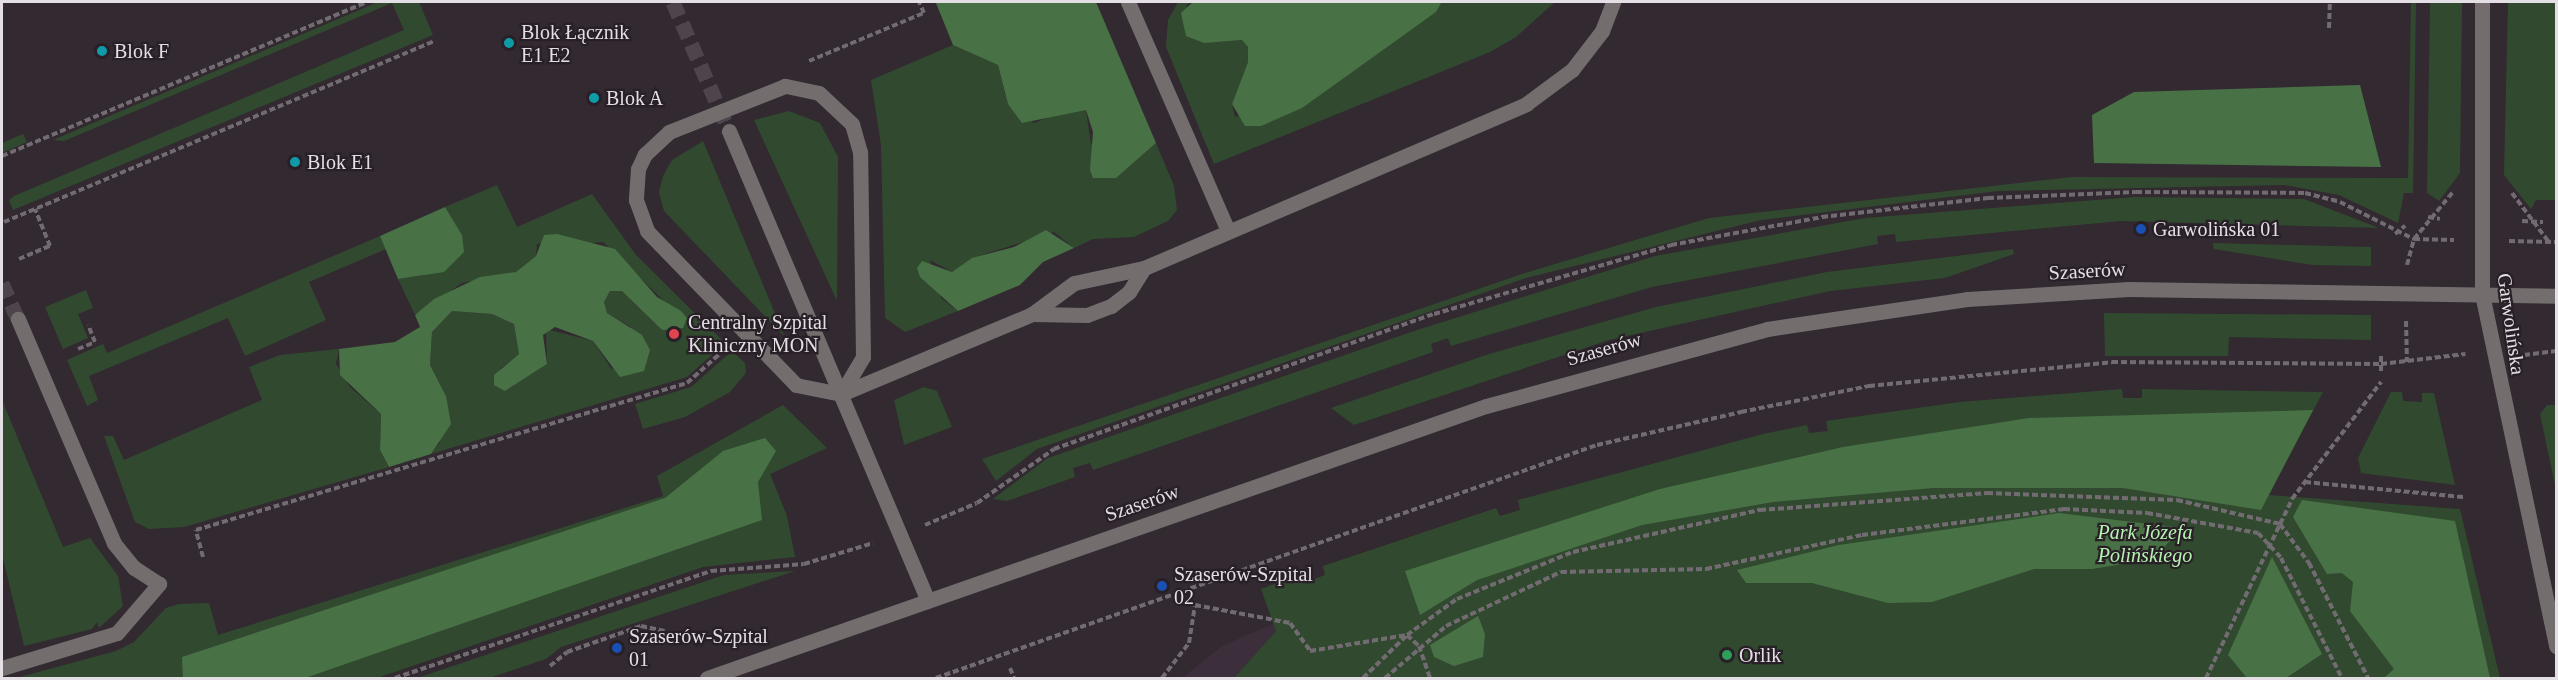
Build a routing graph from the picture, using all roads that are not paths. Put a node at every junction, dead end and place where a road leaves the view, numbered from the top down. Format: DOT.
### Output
graph roads {
  1 [pos="1128,2"];
  2 [pos="1613,2"];
  3 [pos="2482,2"];
  4 [pos="729,131"];
  5 [pos="1228,231"];
  6 [pos="1144,268"];
  7 [pos="2482,294"];
  8 [pos="2556,296"];
  9 [pos="1032,314"];
  10 [pos="18,319"];
  11 [pos="841,394"];
  12 [pos="927,601"];
  13 [pos="2556,646"];
  14 [pos="2,668"];
  15 [pos="707,678"];
  1 -- 5 [label="street"];
  2 -- 5 [label="street"];
  3 -- 7 [label="street, Garwolińska"];
  4 -- 11 [label="street"];
  5 -- 6 [label="street"];
  6 -- 9 [label="street"];
  6 -- 9 [label="street"];
  7 -- 8 [label="street, Szaserów"];
  7 -- 12 [label="street, Szaserów"];
  7 -- 13 [label="street, Garwolińska"];
  9 -- 11 [label="street"];
  10 -- 14 [label="street"];
  11 -- 11 [label="street"];
  11 -- 12 [label="street"];
  12 -- 15 [label="street, Szaserów"];
}
